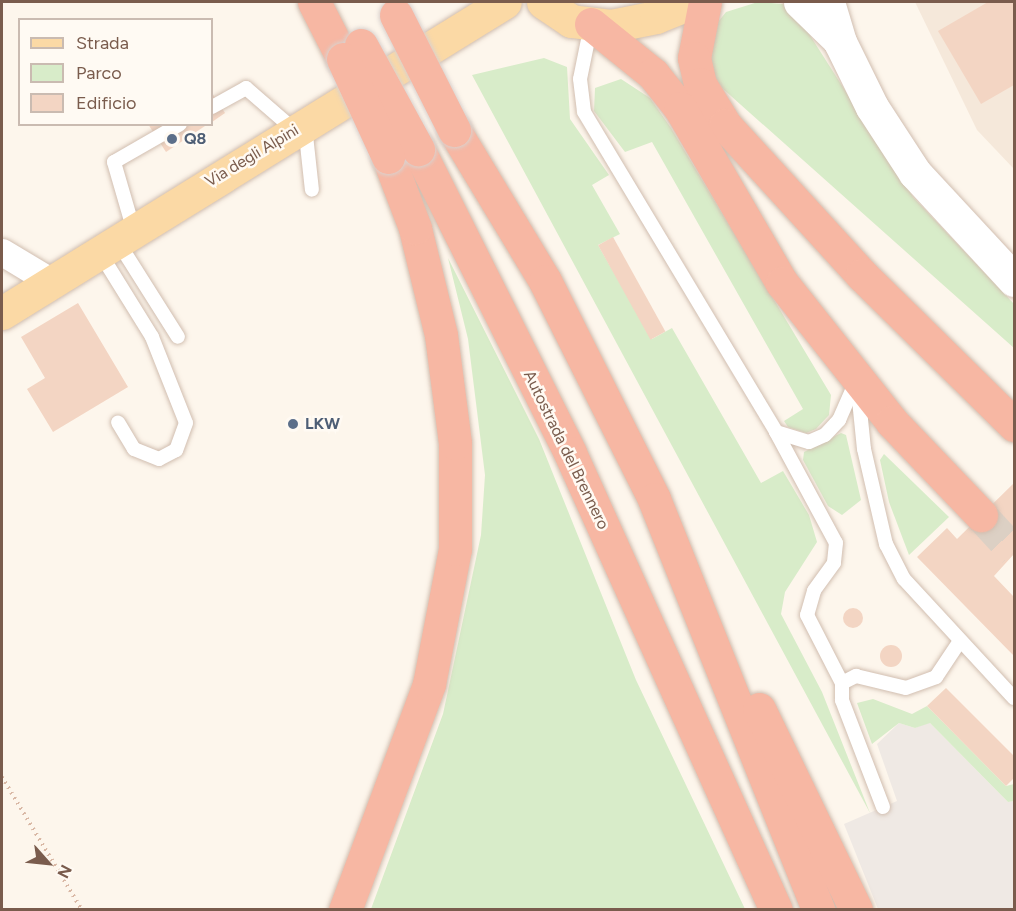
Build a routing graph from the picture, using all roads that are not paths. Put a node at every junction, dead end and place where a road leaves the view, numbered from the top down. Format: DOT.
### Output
graph roads {
  1 [pos="314,2"];
  2 [pos="335,2"];
  3 [pos="505,2"];
  4 [pos="543,2"];
  5 [pos="693,2"];
  6 [pos="705,2"];
  7 [pos="800,2"];
  8 [pos="828,2"];
  9 [pos="392,8"];
  10 [pos="591,24"];
  11 [pos="840,42"];
  12 [pos="352,52"];
  13 [pos="213,106"];
  14 [pos="177,126"];
  15 [pos="298,126"];
  16 [pos="403,153"];
  17 [pos="312,190"];
  18 [pos="117,242"];
  19 [pos="2,252"];
  20 [pos="1014,280"];
  21 [pos="50,281"];
  22 [pos="2,313"];
  23 [pos="178,337"];
  24 [pos="857,379"];
  25 [pos="118,422"];
  26 [pos="1014,425"];
  27 [pos="776,432"];
  28 [pos="654,499"];
  29 [pos="981,515"];
  30 [pos="960,640"];
  31 [pos="842,683"];
  32 [pos="1014,698"];
  33 [pos="883,807"];
  34 [pos="345,909"];
  35 [pos="776,909"];
  36 [pos="818,909"];
  37 [pos="856,909"];
  1 -- 12 [label="highway"];
  2 -- 12 [label="highway, Autostrada del Brennero"];
  3 -- 15 [label="main road, Via degli Alpini"];
  4 -- 10 [label="main road"];
  5 -- 10 [label="main road"];
  6 -- 26 [label="highway"];
  7 -- 11 [label="main road"];
  8 -- 11 [label="main road"];
  9 -- 28 [label="highway, bridge"];
  10 -- 24 [label="highway"];
  10 -- 27 [label="lane"];
  11 -- 20 [label="main road"];
  12 -- 16 [label="highway, Autostrada del Brennero, bridge"];
  13 -- 15 [label="lane"];
  14 -- 18 [label="lane"];
  15 -- 17 [label="lane"];
  15 -- 18 [label="main road, Via degli Alpini"];
  16 -- 34 [label="highway"];
  16 -- 35 [label="highway, Autostrada del Brennero"];
  18 -- 21 [label="main road, Via degli Alpini"];
  18 -- 23 [label="lane"];
  18 -- 25 [label="lane"];
  19 -- 21 [label="street"];
  21 -- 22 [label="main road, Via degli Alpini"];
  24 -- 27 [label="lane"];
  24 -- 29 [label="highway"];
  24 -- 30 [label="lane"];
  27 -- 31 [label="lane"];
  28 -- 36 [label="highway"];
  28 -- 37 [label="highway"];
  30 -- 31 [label="lane"];
  30 -- 32 [label="lane"];
  31 -- 33 [label="lane"];
}
